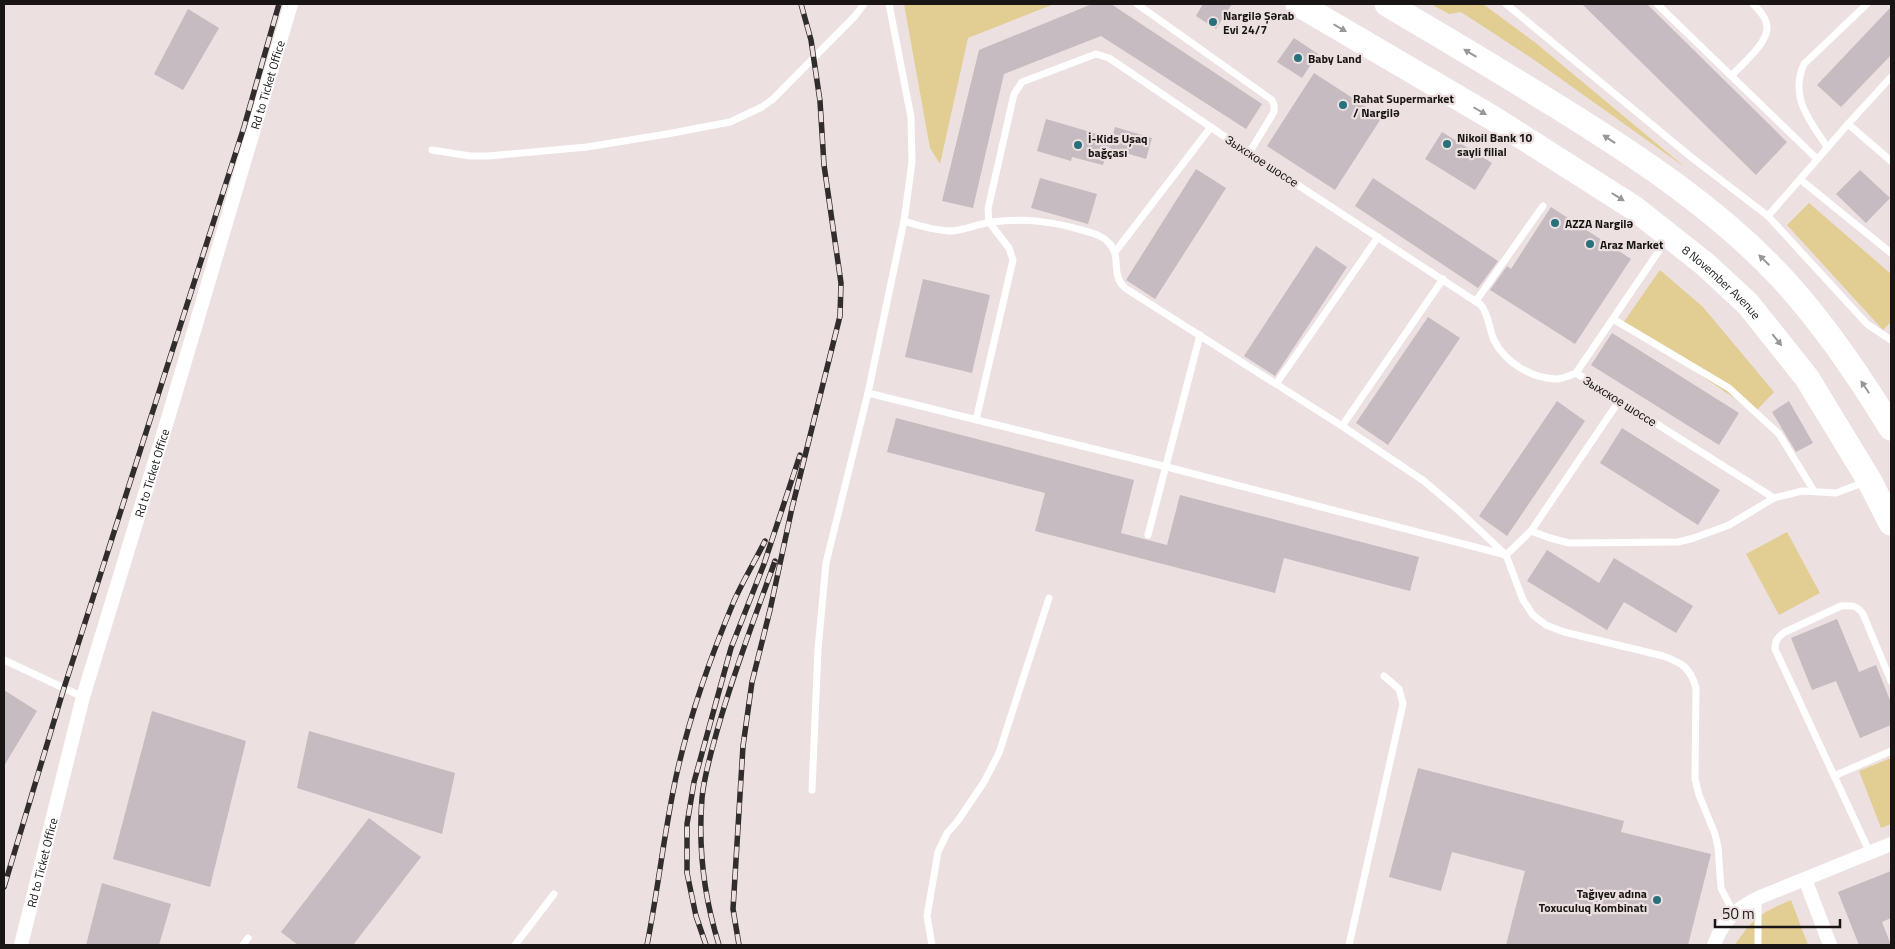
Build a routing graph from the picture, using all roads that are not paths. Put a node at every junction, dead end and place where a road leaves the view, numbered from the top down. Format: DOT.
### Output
graph roads {
  1 [pos="291,4"];
  2 [pos="864,4"];
  3 [pos="889,4"];
  4 [pos="1137,4"];
  5 [pos="1298,4"];
  6 [pos="1387,4"];
  7 [pos="1506,4"];
  8 [pos="1657,4"];
  9 [pos="1753,4"];
  10 [pos="1866,4"];
  11 [pos="1731,76"];
  12 [pos="1891,77"];
  13 [pos="1848,124"];
  14 [pos="1210,127"];
  15 [pos="1827,147"];
  16 [pos="432,150"];
  17 [pos="1249,153"];
  18 [pos="1817,160"];
  19 [pos="1891,161"];
  20 [pos="1801,180"];
  21 [pos="1543,206"];
  22 [pos="1768,216"];
  23 [pos="904,221"];
  24 [pos="989,222"];
  25 [pos="1669,235"];
  26 [pos="1378,237"];
  27 [pos="1115,252"];
  28 [pos="1891,253"];
  29 [pos="1443,279"];
  30 [pos="1476,301"];
  31 [pos="1613,319"];
  32 [pos="1200,335"];
  33 [pos="1891,340"];
  34 [pos="1576,374"];
  35 [pos="1276,384"];
  36 [pos="868,393"];
  37 [pos="1620,401"];
  38 [pos="976,420"];
  39 [pos="1342,426"];
  40 [pos="1891,428"];
  41 [pos="1167,467"];
  42 [pos="1869,480"];
  43 [pos="1814,491"];
  44 [pos="1774,498"];
  45 [pos="1891,522"];
  46 [pos="1531,531"];
  47 [pos="1148,535"];
  48 [pos="1506,555"];
  49 [pos="1048,598"];
  50 [pos="4,660"];
  51 [pos="1384,676"];
  52 [pos="1891,681"];
  53 [pos="83,697"];
  54 [pos="1891,750"];
  55 [pos="1834,776"];
  56 [pos="812,790"];
  57 [pos="1891,844"];
  58 [pos="1870,852"];
  59 [pos="1805,879"];
  60 [pos="554,894"];
  61 [pos="1758,898"];
  62 [pos="1733,912"];
  63 [pos="248,938"];
  64 [pos="21,945"];
  65 [pos="243,945"];
  66 [pos="515,945"];
  67 [pos="932,945"];
  68 [pos="1349,945"];
  69 [pos="1714,945"];
  70 [pos="1758,945"];
  71 [pos="1830,945"];
  1 -- 53 [label="street, Rd to Ticket Office"];
  2 -- 16 [label="lane"];
  3 -- 23 [label="lane"];
  4 -- 17 [label="lane"];
  5 -- 25 [label="highway, 8 November Avenue, one-way"];
  40 -- 6 [label="highway, one-way"];
  7 -- 22 [label="lane"];
  8 -- 11 [label="lane"];
  9 -- 11 [label="lane"];
  10 -- 15 [label="lane"];
  11 -- 18 [label="lane"];
  12 -- 13 [label="lane"];
  13 -- 15 [label="lane"];
  13 -- 19 [label="lane"];
  14 -- 17 [label="lane, Зыхское шоссе"];
  14 -- 24 [label="lane, Зыхское шоссе"];
  14 -- 27 [label="lane"];
  15 -- 18 [label="lane"];
  17 -- 26 [label="lane, Зыхское шоссе"];
  18 -- 20 [label="lane"];
  20 -- 22 [label="lane"];
  20 -- 28 [label="lane"];
  21 -- 30 [label="lane"];
  22 -- 33 [label="lane"];
  23 -- 24 [label="lane"];
  23 -- 36 [label="lane"];
  24 -- 27 [label="lane"];
  24 -- 38 [label="lane"];
  25 -- 31 [label="lane"];
  25 -- 42 [label="highway, 8 November Avenue, one-way"];
  26 -- 29 [label="lane, Зыхское шоссе"];
  26 -- 35 [label="lane"];
  27 -- 32 [label="lane"];
  29 -- 30 [label="lane, Зыхское шоссе"];
  29 -- 39 [label="lane"];
  30 -- 34 [label="lane, Зыхское шоссе"];
  31 -- 34 [label="lane"];
  31 -- 43 [label="lane"];
  32 -- 35 [label="lane"];
  32 -- 41 [label="lane"];
  34 -- 37 [label="lane, Зыхское шоссе"];
  35 -- 39 [label="lane"];
  36 -- 38 [label="lane"];
  36 -- 56 [label="lane"];
  37 -- 44 [label="lane, Зыхское шоссе"];
  37 -- 46 [label="lane"];
  38 -- 41 [label="lane"];
  39 -- 48 [label="lane"];
  41 -- 47 [label="lane"];
  41 -- 48 [label="lane"];
  42 -- 43 [label="lane"];
  42 -- 45 [label="highway, 8 November Avenue"];
  43 -- 44 [label="lane"];
  44 -- 46 [label="lane"];
  46 -- 48 [label="lane"];
  48 -- 62 [label="lane"];
  49 -- 67 [label="lane"];
  50 -- 53 [label="lane"];
  51 -- 68 [label="lane"];
  52 -- 55 [label="lane"];
  53 -- 64 [label="street, Rd to Ticket Office"];
  54 -- 55 [label="lane"];
  55 -- 58 [label="lane"];
  57 -- 58 [label="street"];
  58 -- 59 [label="street"];
  59 -- 61 [label="street"];
  59 -- 71 [label="street"];
  60 -- 66 [label="lane"];
  61 -- 62 [label="street"];
  61 -- 70 [label="lane"];
  62 -- 69 [label="street"];
  63 -- 65 [label="lane"];
}
